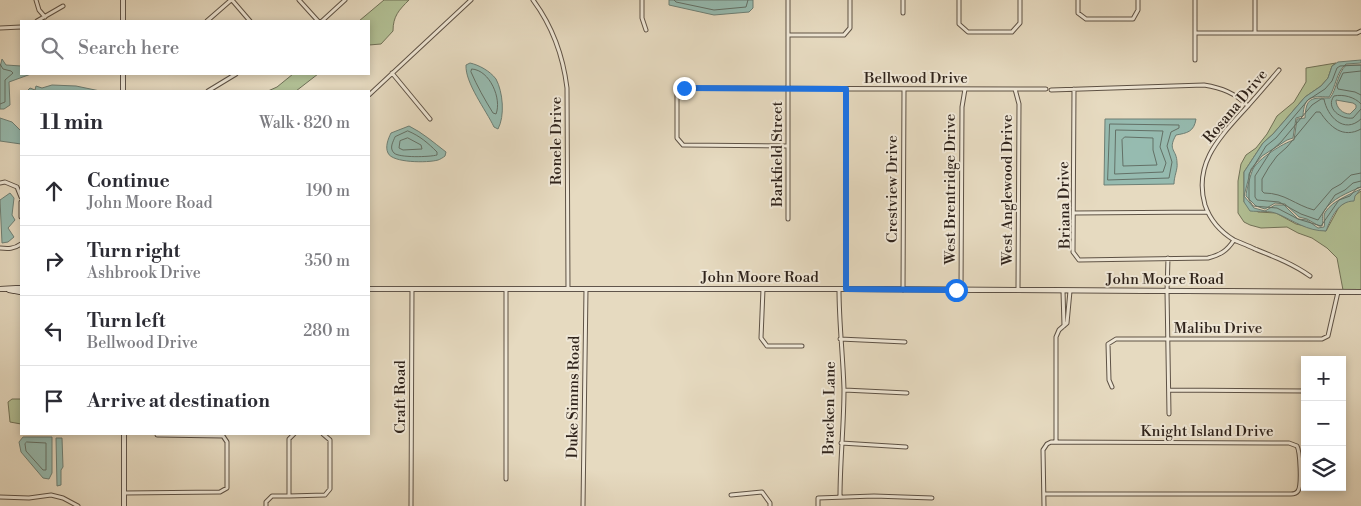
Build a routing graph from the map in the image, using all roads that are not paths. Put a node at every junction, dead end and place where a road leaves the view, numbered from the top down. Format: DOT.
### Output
graph roads {
  1 [pos="36,0"];
  2 [pos="123,0"];
  3 [pos="231,0"];
  4 [pos="299,0"];
  5 [pos="345,0"];
  6 [pos="471,0"];
  7 [pos="534,0"];
  8 [pos="642,0"];
  9 [pos="788,0"];
  10 [pos="850,0"];
  11 [pos="904,0"];
  12 [pos="959,0"];
  13 [pos="1020,0"];
  14 [pos="1078,0"];
  15 [pos="1138,0"];
  16 [pos="1195,0"];
  17 [pos="1255,0"];
  18 [pos="63,6"];
  19 [pos="903,12"];
  20 [pos="45,18"];
  21 [pos="40,20"];
  22 [pos="123,20"];
  23 [pos="208,20"];
  24 [pos="249,20"];
  25 [pos="319,20"];
  26 [pos="321,20"];
  27 [pos="20,27"];
  28 [pos="0,28"];
  29 [pos="646,30"];
  30 [pos="1361,31"];
  31 [pos="1195,33"];
  32 [pos="1255,34"];
  33 [pos="788,35"];
  34 [pos="1195,60"];
  35 [pos="1279,70"];
  36 [pos="392,73"];
  37 [pos="123,75"];
  38 [pos="234,75"];
  39 [pos="788,88"];
  40 [pos="846,89"];
  41 [pos="904,89"];
  42 [pos="966,89"];
  43 [pos="1015,89"];
  44 [pos="1046,89"];
  45 [pos="1074,89"];
  46 [pos="123,90"];
  47 [pos="210,90"];
  48 [pos="1051,90"];
  49 [pos="370,94"];
  50 [pos="1248,106"];
  51 [pos="430,119"];
  52 [pos="788,146"];
  53 [pos="0,183"];
  54 [pos="20,195"];
  55 [pos="1208,212"];
  56 [pos="1074,214"];
  57 [pos="788,219"];
  58 [pos="1234,240"];
  59 [pos="20,245"];
  60 [pos="0,248"];
  61 [pos="1168,258"];
  62 [pos="1310,276"];
  63 [pos="20,288"];
  64 [pos="370,289"];
  65 [pos="412,289"];
  66 [pos="506,289"];
  67 [pos="568,289"];
  68 [pos="586,289"];
  69 [pos="763,289"];
  70 [pos="839,289"];
  71 [pos="846,289"];
  72 [pos="0,290"];
  73 [pos="8,290"];
  74 [pos="903,290"];
  75 [pos="961,290"];
  76 [pos="1018,291"];
  77 [pos="1063,291"];
  78 [pos="1070,291"];
  79 [pos="1167,291"];
  80 [pos="20,292"];
  81 [pos="1338,292"];
  82 [pos="1361,292"];
  83 [pos="1064,326"];
  84 [pos="840,339"];
  85 [pos="1169,339"];
  86 [pos="905,342"];
  87 [pos="802,346"];
  88 [pos="1112,387"];
  89 [pos="844,390"];
  90 [pos="1169,390"];
  91 [pos="1301,391"];
  92 [pos="907,393"];
  93 [pos="1169,414"];
  94 [pos="124,435"];
  95 [pos="157,435"];
  96 [pos="293,435"];
  97 [pos="324,435"];
  98 [pos="841,442"];
  99 [pos="1056,442"];
  100 [pos="906,447"];
  101 [pos="506,479"];
  102 [pos="125,493"];
  103 [pos="1044,494"];
  104 [pos="731,495"];
  105 [pos="289,496"];
  106 [pos="0,497"];
  107 [pos="840,498"];
  108 [pos="932,498"];
  109 [pos="78,506"];
  110 [pos="124,506"];
  111 [pos="266,506"];
  112 [pos="410,506"];
  113 [pos="583,506"];
  114 [pos="770,506"];
  115 [pos="818,506"];
  116 [pos="1044,506"];
  1 -- 20 [label="street"];
  2 -- 22 [label="street"];
  3 -- 23 [label="street"];
  3 -- 24 [label="street"];
  4 -- 25 [label="street"];
  5 -- 26 [label="street"];
  6 -- 36 [label="street"];
  7 -- 67 [label="street, Ronele Drive"];
  8 -- 29 [label="street"];
  9 -- 33 [label="street, Barkfield Street"];
  10 -- 33 [label="street"];
  11 -- 19 [label="street"];
  12 -- 13 [label="street"];
  14 -- 15 [label="street"];
  16 -- 31 [label="street"];
  17 -- 32 [label="street"];
  18 -- 20 [label="street"];
  20 -- 21 [label="street"];
  27 -- 28 [label="street"];
  30 -- 32 [label="street"];
  31 -- 32 [label="street"];
  31 -- 34 [label="street"];
  33 -- 39 [label="street, Barkfield Street"];
  35 -- 50 [label="street, Rosana Drive"];
  36 -- 49 [label="street"];
  36 -- 51 [label="street"];
  37 -- 46 [label="street"];
  38 -- 47 [label="street"];
  39 -- 40 [label="street, Bellwood Drive"];
  39 -- 52 [label="street, Barkfield Street"];
  39 -- 52 [label="street, Bellwood Drive"];
  40 -- 41 [label="street, Bellwood Drive"];
  40 -- 71 [label="street"];
  41 -- 42 [label="street, Bellwood Drive"];
  41 -- 74 [label="street, Crestview Drive"];
  42 -- 43 [label="street, Bellwood Drive"];
  42 -- 75 [label="street, West Brentridge Drive"];
  43 -- 44 [label="street, Bellwood Drive"];
  43 -- 76 [label="street, West Anglewood Drive"];
  45 -- 48 [label="street"];
  45 -- 50 [label="street"];
  45 -- 56 [label="street, Briana Drive"];
  50 -- 55 [label="street, Rosana Drive"];
  52 -- 57 [label="street, Barkfield Street"];
  53 -- 54 [label="street"];
  55 -- 56 [label="street"];
  55 -- 58 [label="street, Rosana Drive"];
  56 -- 61 [label="street, Briana Drive"];
  58 -- 61 [label="street, Briana Drive"];
  58 -- 62 [label="street, Rosana Drive"];
  59 -- 60 [label="street"];
  61 -- 79 [label="street"];
  63 -- 73 [label="street"];
  64 -- 65 [label="street, John Moore Road"];
  65 -- 66 [label="street, John Moore Road"];
  65 -- 112 [label="street, Craft Road"];
  66 -- 67 [label="street, John Moore Road"];
  66 -- 101 [label="street"];
  67 -- 68 [label="street, John Moore Road"];
  68 -- 69 [label="street, John Moore Road"];
  68 -- 113 [label="street, Duke Simms Road"];
  69 -- 70 [label="street, John Moore Road"];
  69 -- 87 [label="street"];
  70 -- 71 [label="street, John Moore Road"];
  70 -- 84 [label="street, Bracken Lane"];
  71 -- 74 [label="street, John Moore Road"];
  72 -- 73 [label="street"];
  73 -- 80 [label="street"];
  74 -- 75 [label="street, John Moore Road"];
  75 -- 76 [label="street, John Moore Road"];
  76 -- 77 [label="street, John Moore Road"];
  77 -- 78 [label="street, John Moore Road"];
  77 -- 83 [label="street"];
  78 -- 79 [label="street, John Moore Road"];
  78 -- 83 [label="street"];
  79 -- 81 [label="street, John Moore Road"];
  79 -- 85 [label="street"];
  81 -- 82 [label="street, John Moore Road"];
  81 -- 85 [label="street, Malibu Drive"];
  83 -- 99 [label="street"];
  84 -- 86 [label="street"];
  84 -- 89 [label="street, Bracken Lane"];
  85 -- 88 [label="street, Malibu Drive"];
  85 -- 90 [label="street"];
  89 -- 92 [label="street"];
  89 -- 98 [label="street, Bracken Lane"];
  90 -- 91 [label="street"];
  90 -- 93 [label="street"];
  94 -- 102 [label="street"];
  95 -- 102 [label="street"];
  96 -- 105 [label="street"];
  97 -- 105 [label="street"];
  98 -- 100 [label="street"];
  98 -- 107 [label="street, Bracken Lane"];
  99 -- 103 [label="street"];
  99 -- 103 [label="street, Knight Island Drive"];
  102 -- 110 [label="street"];
  103 -- 116 [label="street"];
  104 -- 114 [label="street"];
  105 -- 111 [label="street"];
  106 -- 109 [label="street"];
  107 -- 108 [label="street"];
  107 -- 115 [label="street"];
}
